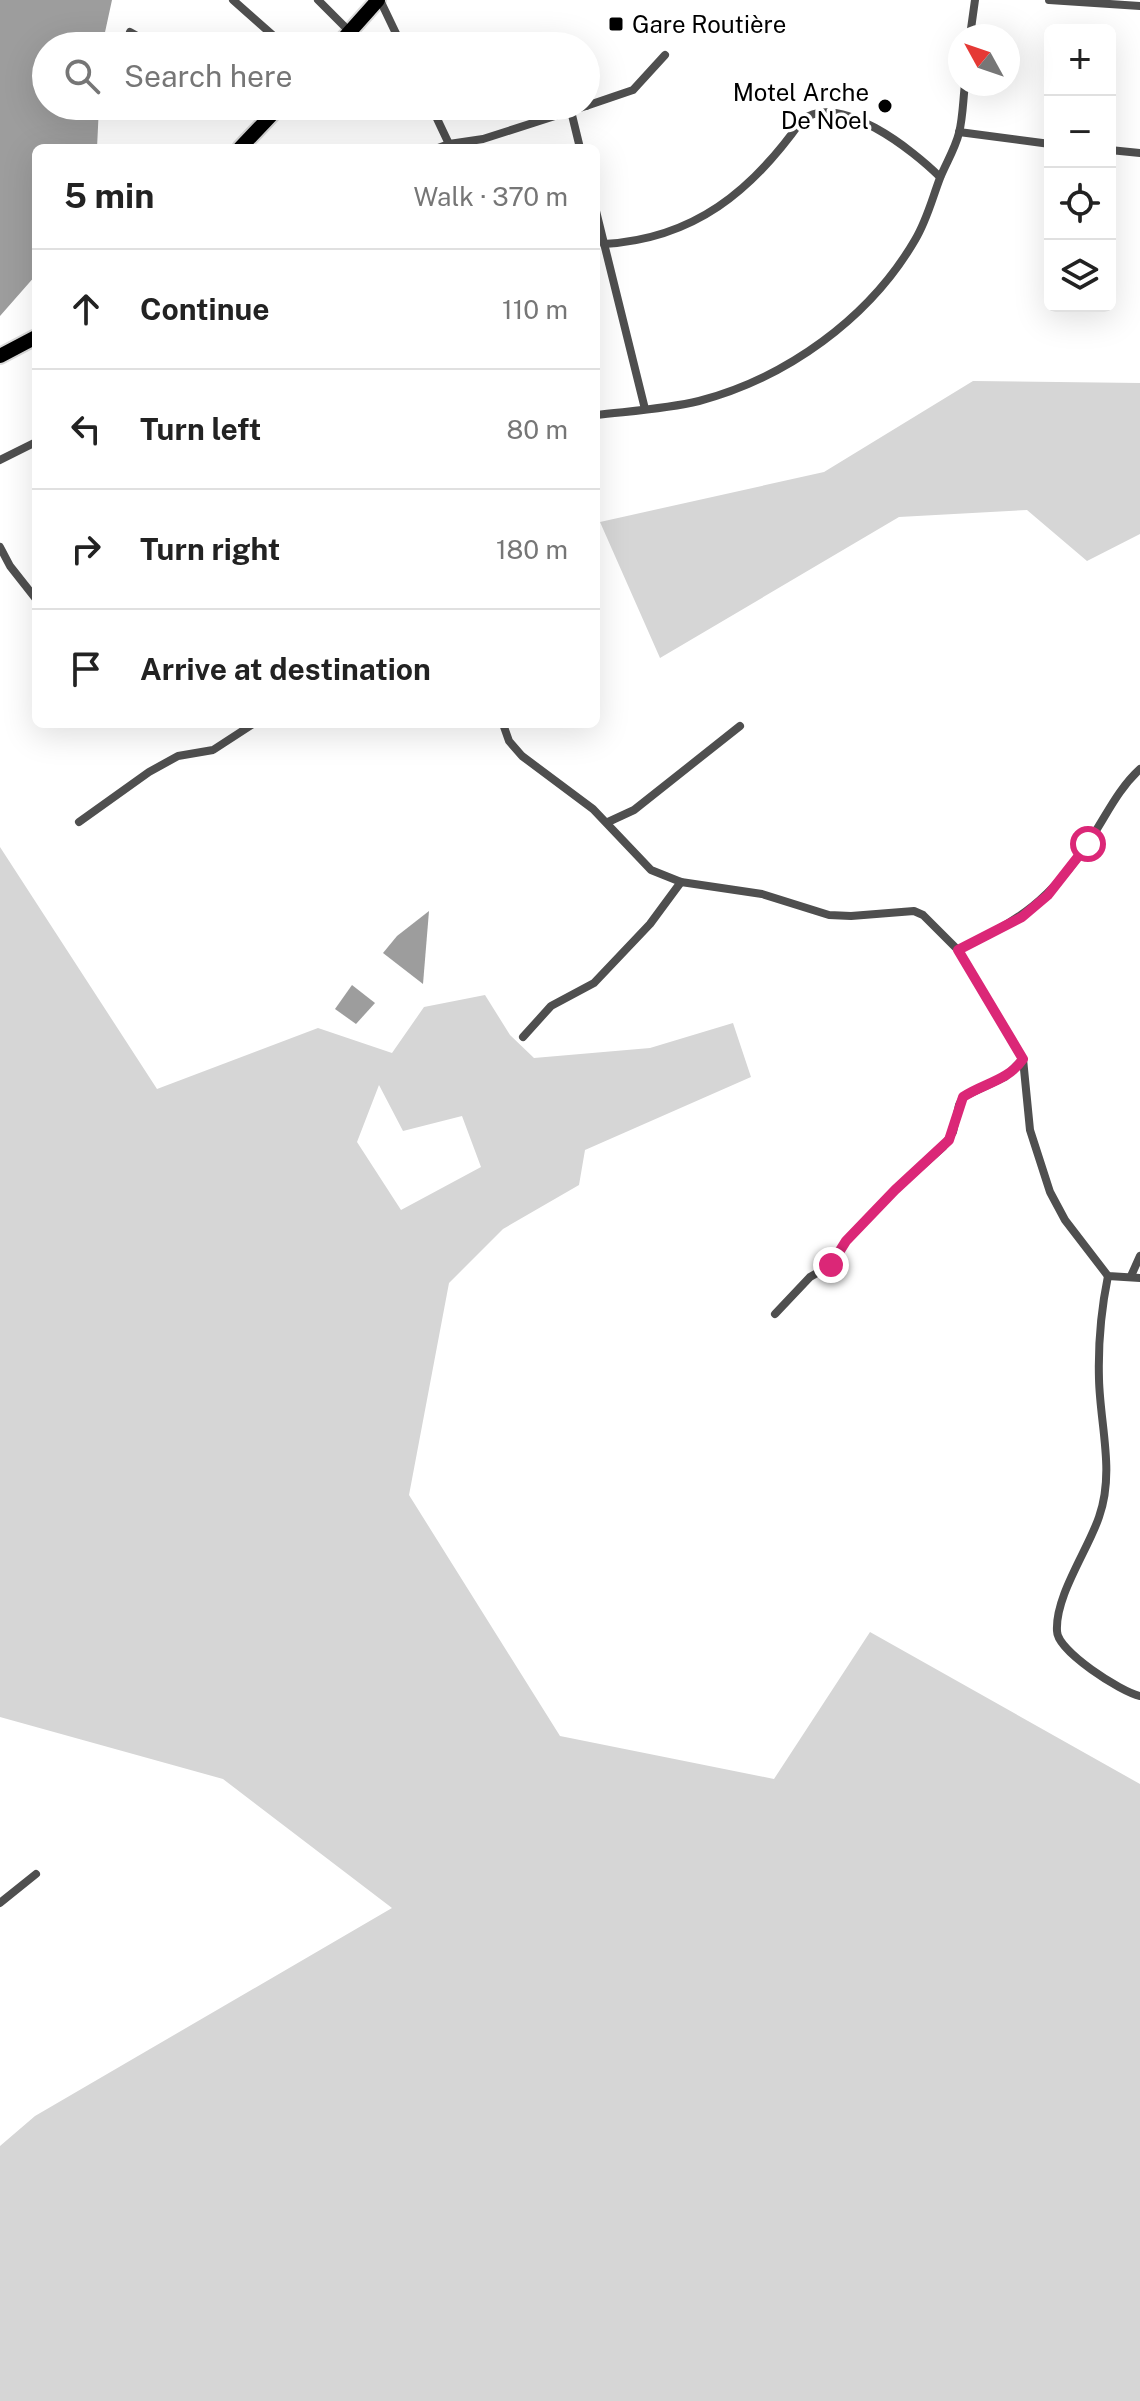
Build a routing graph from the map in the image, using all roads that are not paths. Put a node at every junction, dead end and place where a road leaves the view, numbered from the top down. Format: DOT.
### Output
graph roads {
  1 [pos="233,0"];
  2 [pos="318,0"];
  3 [pos="379,0"];
  4 [pos="975,0"];
  5 [pos="1049,0"];
  6 [pos="1140,6"];
  7 [pos="972,24"];
  8 [pos="269,32"];
  9 [pos="350,32"];
  10 [pos="395,32"];
  11 [pos="665,55"];
  12 [pos="964,96"];
  13 [pos="600,101"];
  14 [pos="262,120"];
  15 [pos="438,120"];
  16 [pos="543,120"];
  17 [pos="573,120"];
  18 [pos="959,132"];
  19 [pos="1044,143"];
  20 [pos="243,144"];
  21 [pos="449,144"];
  22 [pos="579,144"];
  23 [pos="1116,151"];
  24 [pos="1140,153"];
  25 [pos="940,177"];
  26 [pos="600,228"];
  27 [pos="604,244"];
  28 [pos="32,339"];
  29 [pos="0,356"];
  30 [pos="645,409"];
  31 [pos="600,415"];
  32 [pos="32,444"];
  33 [pos="0,460"];
  34 [pos="0,547"];
  35 [pos="32,594"];
  36 [pos="740,726"];
  37 [pos="247,728"];
  38 [pos="504,728"];
  39 [pos="1140,769"];
  40 [pos="79,822"];
  41 [pos="608,822"];
  42 [pos="681,882"];
  43 [pos="958,950"];
  44 [pos="523,1037"];
  45 [pos="1023,1059"];
  46 [pos="1140,1256"];
  47 [pos="1108,1276"];
  48 [pos="1136,1277"];
  49 [pos="775,1314"];
  50 [pos="1140,1696"];
  51 [pos="36,1874"];
  52 [pos="0,1903"];
  1 -- 8 [label="street"];
  2 -- 9 [label="street"];
  3 -- 9 [label="main road"];
  3 -- 10 [label="street"];
  4 -- 7 [label="street"];
  5 -- 6 [label="street"];
  11 -- 13 [label="street"];
  12 -- 18 [label="street"];
  14 -- 20 [label="main road"];
  15 -- 21 [label="street"];
  16 -- 21 [label="street"];
  17 -- 22 [label="street"];
  18 -- 19 [label="street"];
  18 -- 25 [label="street"];
  23 -- 24 [label="street"];
  25 -- 27 [label="street"];
  25 -- 30 [label="street"];
  26 -- 27 [label="street"];
  27 -- 30 [label="street"];
  28 -- 29 [label="main road"];
  30 -- 31 [label="street"];
  32 -- 33 [label="street"];
  34 -- 35 [label="street"];
  36 -- 41 [label="street"];
  37 -- 40 [label="street"];
  38 -- 41 [label="street"];
  39 -- 43 [label="street"];
  41 -- 42 [label="street"];
  42 -- 43 [label="street"];
  42 -- 44 [label="street"];
  43 -- 45 [label="street"];
  45 -- 47 [label="street"];
  45 -- 49 [label="street"];
  46 -- 48 [label="street"];
  47 -- 48 [label="street"];
  47 -- 50 [label="street"];
  51 -- 52 [label="street"];
}
